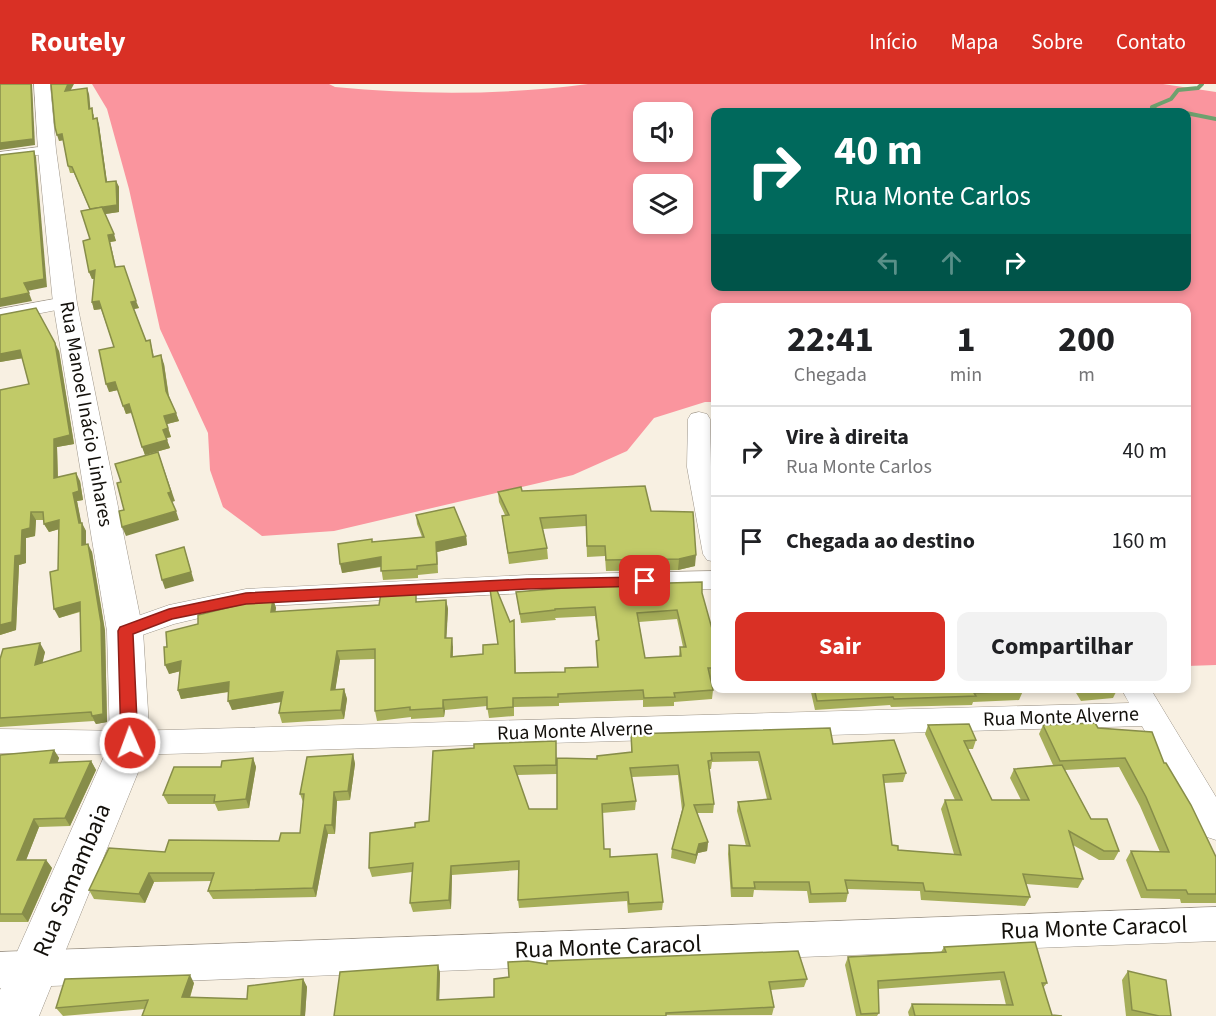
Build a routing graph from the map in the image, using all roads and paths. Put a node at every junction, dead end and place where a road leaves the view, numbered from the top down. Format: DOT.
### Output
graph roads {
  1 [pos="42,84"];
  2 [pos="47,150"];
  3 [pos="0,156"];
  4 [pos="65,303"];
  5 [pos="0,315"];
  6 [pos="699,419"];
  7 [pos="711,528"];
  8 [pos="711,580"];
  9 [pos="125,631"];
  10 [pos="1142,701"];
  11 [pos="0,741"];
  12 [pos="130,743"];
  13 [pos="1216,826"];
  14 [pos="1216,924"];
  15 [pos="17,969"];
  16 [pos="14,1016"];
  1 -- 2 [label="main road, Rua Manoel Inácio Linhares"];
  2 -- 3 [label="street"];
  2 -- 4 [label="main road, Rua Manoel Inácio Linhares"];
  4 -- 5 [label="street"];
  4 -- 9 [label="main road, Rua Manoel Inácio Linhares"];
  6 -- 7 [label="street"];
  8 -- 9 [label="street"];
  9 -- 12 [label="main road, Rua Manoel Inácio Linhares"];
  10 -- 12 [label="street, Rua Monte Alverne"];
  10 -- 13 [label="street"];
  11 -- 12 [label="street, Rua Monte Alverne"];
  12 -- 15 [label="main road, Rua Samambaia"];
  14 -- 15 [label="street, Rua Monte Caracol"];
  15 -- 16 [label="main road, Rua Samambaia"];
}
